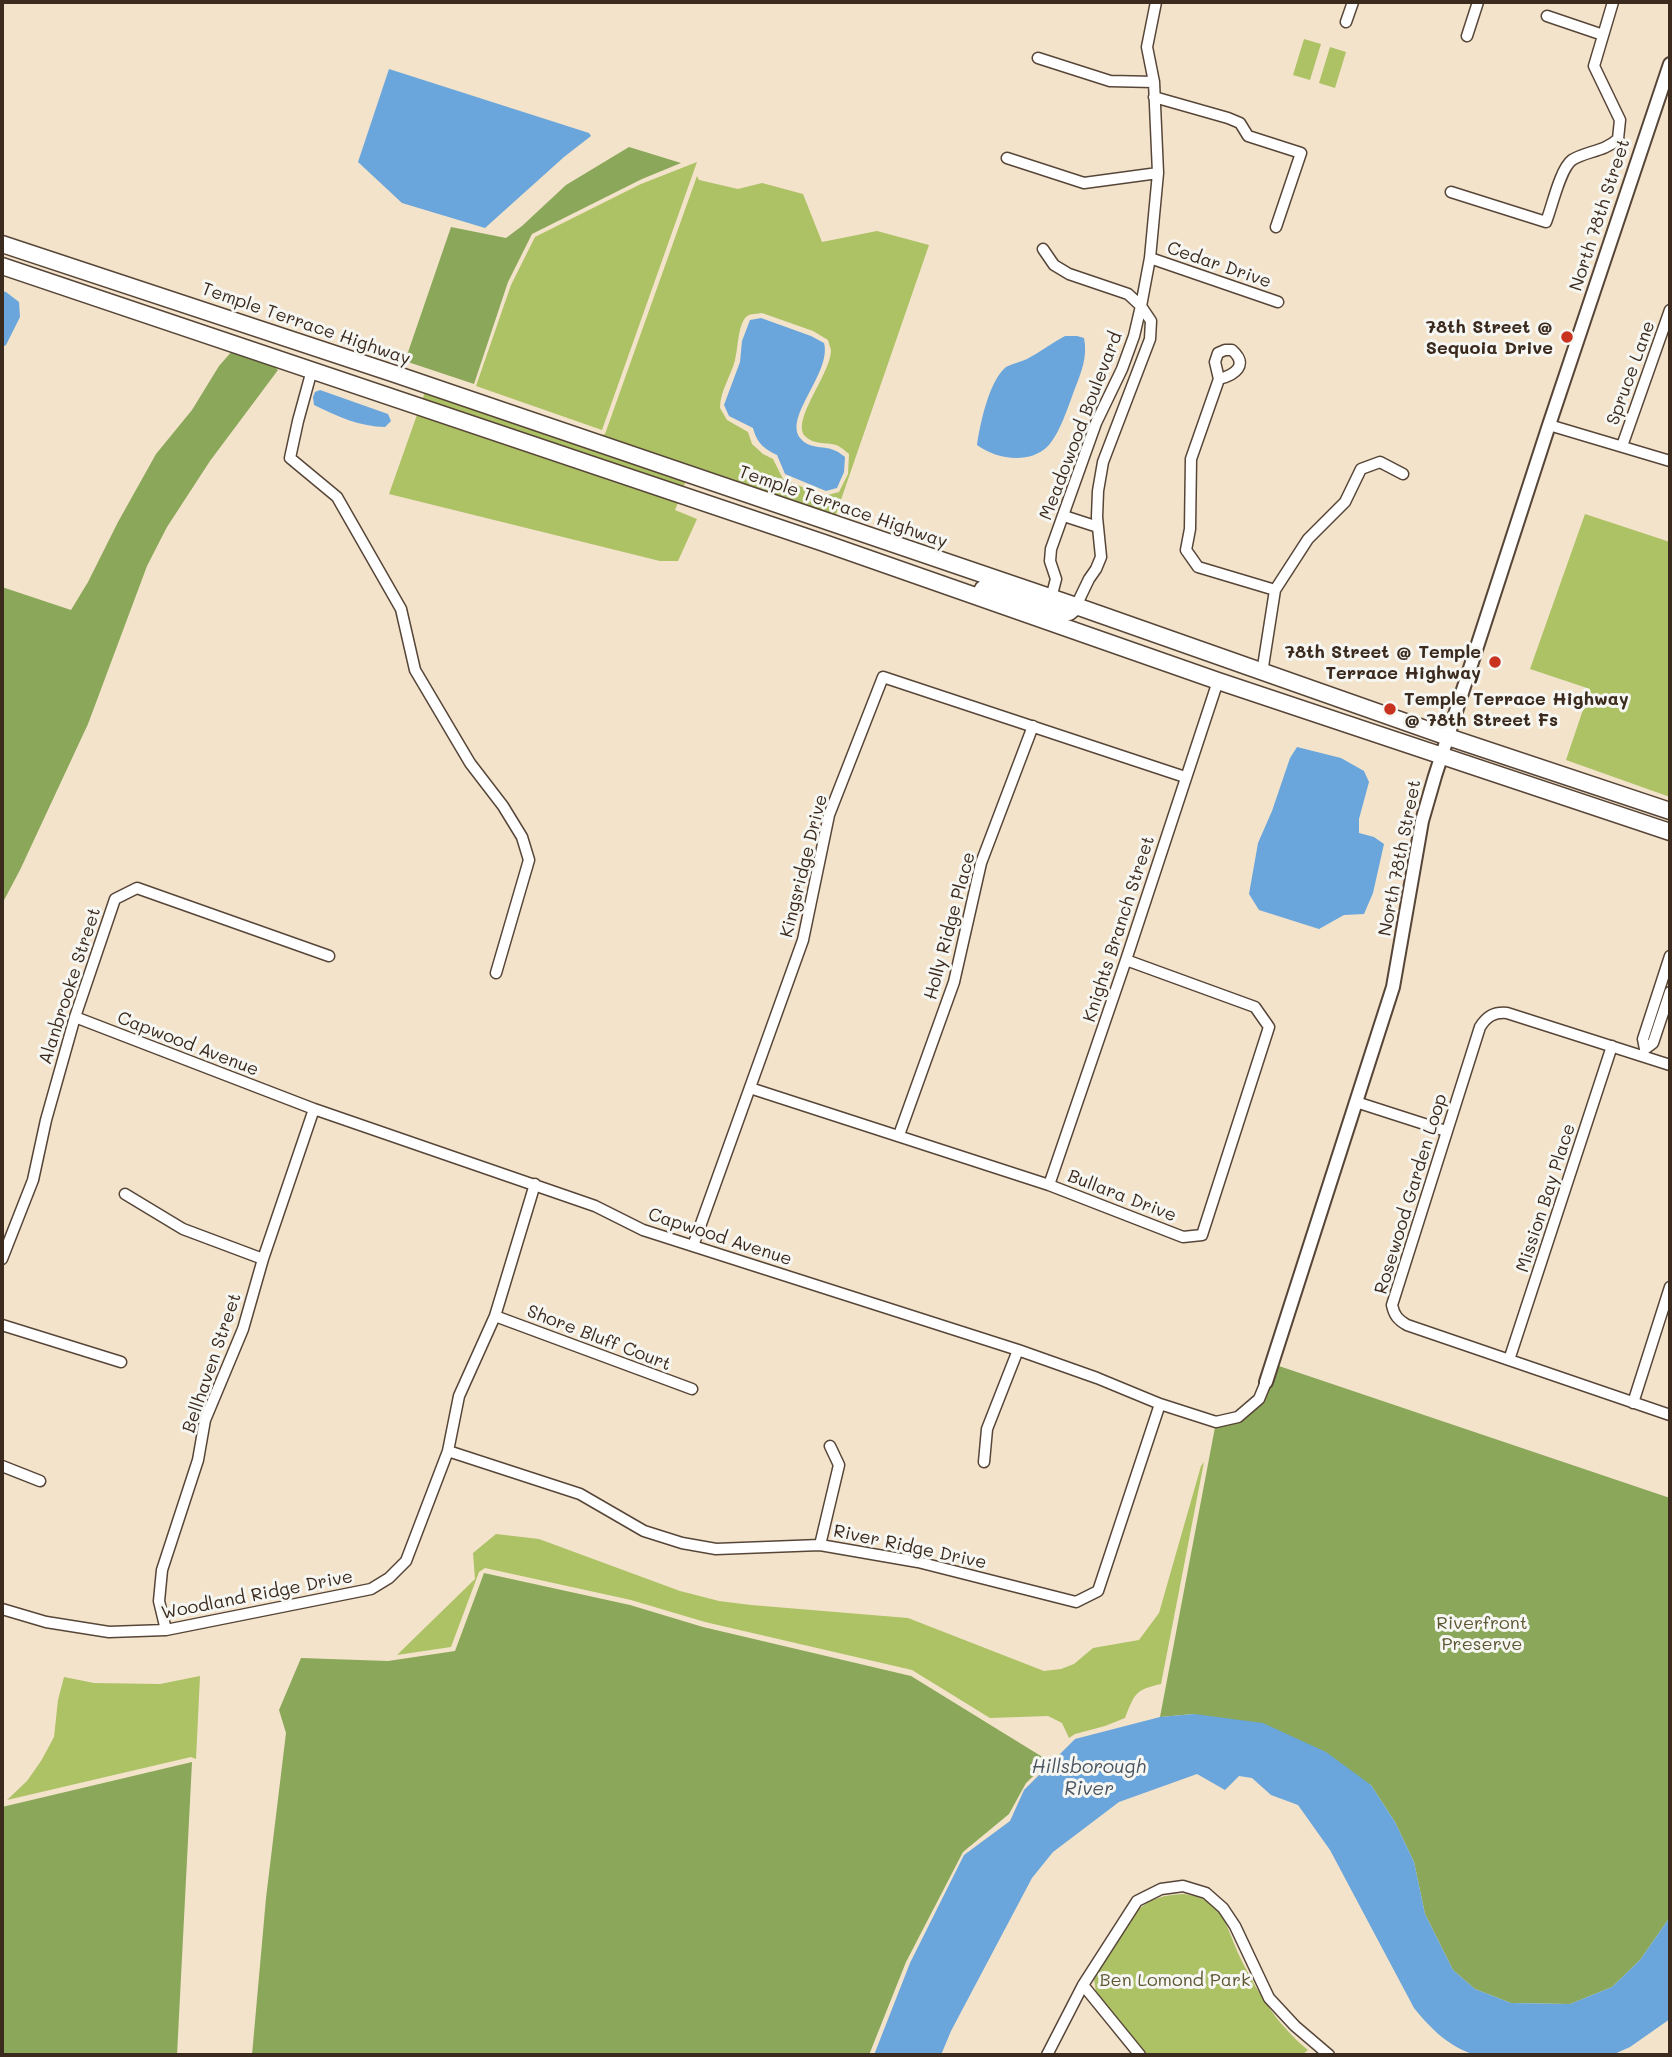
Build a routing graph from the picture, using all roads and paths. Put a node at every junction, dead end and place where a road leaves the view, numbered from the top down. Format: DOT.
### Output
graph roads {
  1 [pos="1156,2"];
  2 [pos="1353,2"];
  3 [pos="1478,2"];
  4 [pos="1613,2"];
  5 [pos="1547,16"];
  6 [pos="1346,22"];
  7 [pos="1603,35"];
  8 [pos="1467,36"];
  9 [pos="1038,58"];
  10 [pos="1670,64"];
  11 [pos="1154,82"];
  12 [pos="1154,97"];
  13 [pos="1007,158"];
  14 [pos="1158,173"];
  15 [pos="1451,192"];
  16 [pos="1276,227"];
  17 [pos="2,244"];
  18 [pos="1043,248"];
  19 [pos="1150,258"];
  20 [pos="2,266"];
  21 [pos="1278,302"];
  22 [pos="1141,306"];
  23 [pos="1670,310"];
  24 [pos="1666,336"];
  25 [pos="312,370"];
  26 [pos="1219,379"];
  27 [pos="422,384"];
  28 [pos="415,405"];
  29 [pos="1549,425"];
  30 [pos="1622,446"];
  31 [pos="1670,461"];
  32 [pos="1403,474"];
  33 [pos="770,502"];
  34 [pos="1063,516"];
  35 [pos="764,523"];
  36 [pos="1098,527"];
  37 [pos="953,588"];
  38 [pos="1275,590"];
  39 [pos="1051,598"];
  40 [pos="1076,606"];
  41 [pos="1224,660"];
  42 [pos="1262,673"];
  43 [pos="1217,681"];
  44 [pos="1033,726"];
  45 [pos="1448,737"];
  46 [pos="1441,757"];
  47 [pos="1185,777"];
  48 [pos="1670,810"];
  49 [pos="1670,832"];
  50 [pos="328,956"];
  51 [pos="1670,956"];
  52 [pos="1126,960"];
  53 [pos="496,973"];
  54 [pos="1667,974"];
  55 [pos="1670,992"];
  56 [pos="75,1017"];
  57 [pos="1612,1046"];
  58 [pos="1644,1052"];
  59 [pos="1670,1065"];
  60 [pos="750,1088"];
  61 [pos="1356,1102"];
  62 [pos="314,1109"];
  63 [pos="1446,1131"];
  64 [pos="899,1135"];
  65 [pos="535,1184"];
  66 [pos="1049,1185"];
  67 [pos="125,1194"];
  68 [pos="693,1246"];
  69 [pos="2,1259"];
  70 [pos="263,1259"];
  71 [pos="1670,1287"];
  72 [pos="495,1316"];
  73 [pos="2,1325"];
  74 [pos="1018,1350"];
  75 [pos="1509,1360"];
  76 [pos="121,1362"];
  77 [pos="1266,1382"];
  78 [pos="692,1390"];
  79 [pos="1633,1402"];
  80 [pos="1160,1404"];
  81 [pos="1670,1415"];
  82 [pos="830,1446"];
  83 [pos="448,1451"];
  84 [pos="984,1462"];
  85 [pos="2,1466"];
  86 [pos="40,1481"];
  87 [pos="820,1545"];
  88 [pos="2,1609"];
  89 [pos="166,1630"];
  90 [pos="1083,1985"];
  91 [pos="1047,2055"];
  92 [pos="1140,2055"];
  93 [pos="1329,2055"];
  1 -- 11 [label="street, Meadowood Boulevard"];
  2 -- 6 [label="street"];
  3 -- 8 [label="street"];
  4 -- 7 [label="street"];
  5 -- 7 [label="street"];
  7 -- 15 [label="street"];
  9 -- 11 [label="street"];
  10 -- 29 [label="street, North 78th Street"];
  11 -- 12 [label="street, Meadowood Boulevard"];
  12 -- 14 [label="street, Meadowood Boulevard"];
  12 -- 16 [label="street"];
  13 -- 14 [label="street"];
  14 -- 19 [label="street, Meadowood Boulevard"];
  17 -- 27 [label="main road, Temple Terrace Highway"];
  18 -- 22 [label="street"];
  19 -- 21 [label="street, Cedar Drive"];
  19 -- 22 [label="street, Meadowood Boulevard"];
  20 -- 25 [label="main road"];
  22 -- 34 [label="street, Meadowood Boulevard"];
  22 -- 36 [label="street, Meadowood Boulevard"];
  23 -- 24 [label="street, Spruce Lane"];
  24 -- 30 [label="street, Spruce Lane"];
  25 -- 28 [label="main road"];
  25 -- 53 [label="street"];
  26 -- 38 [label="street"];
  27 -- 28 [label="main road"];
  27 -- 33 [label="main road, Temple Terrace Highway"];
  28 -- 35 [label="main road"];
  29 -- 30 [label="street"];
  29 -- 45 [label="street, North 78th Street"];
  30 -- 31 [label="street"];
  32 -- 38 [label="street"];
  33 -- 35 [label="main road"];
  33 -- 39 [label="main road, Temple Terrace Highway"];
  34 -- 36 [label="street"];
  34 -- 39 [label="street, Meadowood Boulevard"];
  35 -- 37 [label="main road"];
  36 -- 40 [label="street, Meadowood Boulevard"];
  37 -- 40 [label="main road"];
  37 -- 43 [label="main road"];
  38 -- 42 [label="street"];
  39 -- 40 [label="main road, Temple Terrace Highway"];
  40 -- 41 [label="main road, Temple Terrace Highway"];
  41 -- 42 [label="main road, Temple Terrace Highway"];
  41 -- 43 [label="main road"];
  42 -- 45 [label="main road, Temple Terrace Highway"];
  43 -- 46 [label="main road"];
  43 -- 47 [label="street, Knights Branch Street"];
  44 -- 47 [label="street, Kingsridge Drive"];
  44 -- 60 [label="street, Kingsridge Drive"];
  44 -- 64 [label="street, Holly Ridge Place"];
  45 -- 46 [label="street, North 78th Street"];
  45 -- 48 [label="main road, Temple Terrace Highway"];
  46 -- 49 [label="main road"];
  46 -- 61 [label="street, North 78th Street"];
  47 -- 52 [label="street, Knights Branch Street"];
  50 -- 56 [label="street, Alanbrooke Street"];
  51 -- 54 [label="street"];
  52 -- 66 [label="street, Knights Branch Street"];
  52 -- 66 [label="street, Bullara Drive"];
  54 -- 58 [label="street"];
  55 -- 58 [label="street"];
  56 -- 62 [label="street, Capwood Avenue"];
  56 -- 69 [label="street, Alanbrooke Street"];
  57 -- 58 [label="street"];
  57 -- 63 [label="street, Rosewood Garden Loop"];
  57 -- 75 [label="street, Mission Bay Place"];
  58 -- 59 [label="street"];
  60 -- 64 [label="street, Bullara Drive"];
  60 -- 68 [label="street, Kingsridge Drive"];
  61 -- 63 [label="street"];
  61 -- 77 [label="street, North 78th Street"];
  62 -- 65 [label="street, Capwood Avenue"];
  62 -- 70 [label="street, Bellhaven Street"];
  63 -- 75 [label="street, Rosewood Garden Loop"];
  64 -- 66 [label="street, Bullara Drive"];
  65 -- 68 [label="street, Capwood Avenue"];
  65 -- 72 [label="street, Woodland Ridge Drive"];
  67 -- 70 [label="street"];
  68 -- 74 [label="street, Capwood Avenue"];
  70 -- 89 [label="street, Bellhaven Street"];
  71 -- 79 [label="street"];
  72 -- 78 [label="street, Shore Bluff Court"];
  72 -- 83 [label="street, Woodland Ridge Drive"];
  73 -- 76 [label="street"];
  74 -- 80 [label="street, Capwood Avenue"];
  74 -- 84 [label="street"];
  75 -- 79 [label="street, Rosewood Garden Loop"];
  77 -- 80 [label="street, Capwood Avenue"];
  79 -- 81 [label="street, Rosewood Garden Loop"];
  80 -- 87 [label="street, River Ridge Drive"];
  82 -- 87 [label="street"];
  83 -- 87 [label="street, River Ridge Drive"];
  83 -- 89 [label="street, Woodland Ridge Drive"];
  85 -- 86 [label="street"];
  88 -- 89 [label="street, Woodland Ridge Drive"];
  90 -- 91 [label="street"];
  90 -- 92 [label="street"];
  90 -- 93 [label="street"];
}
